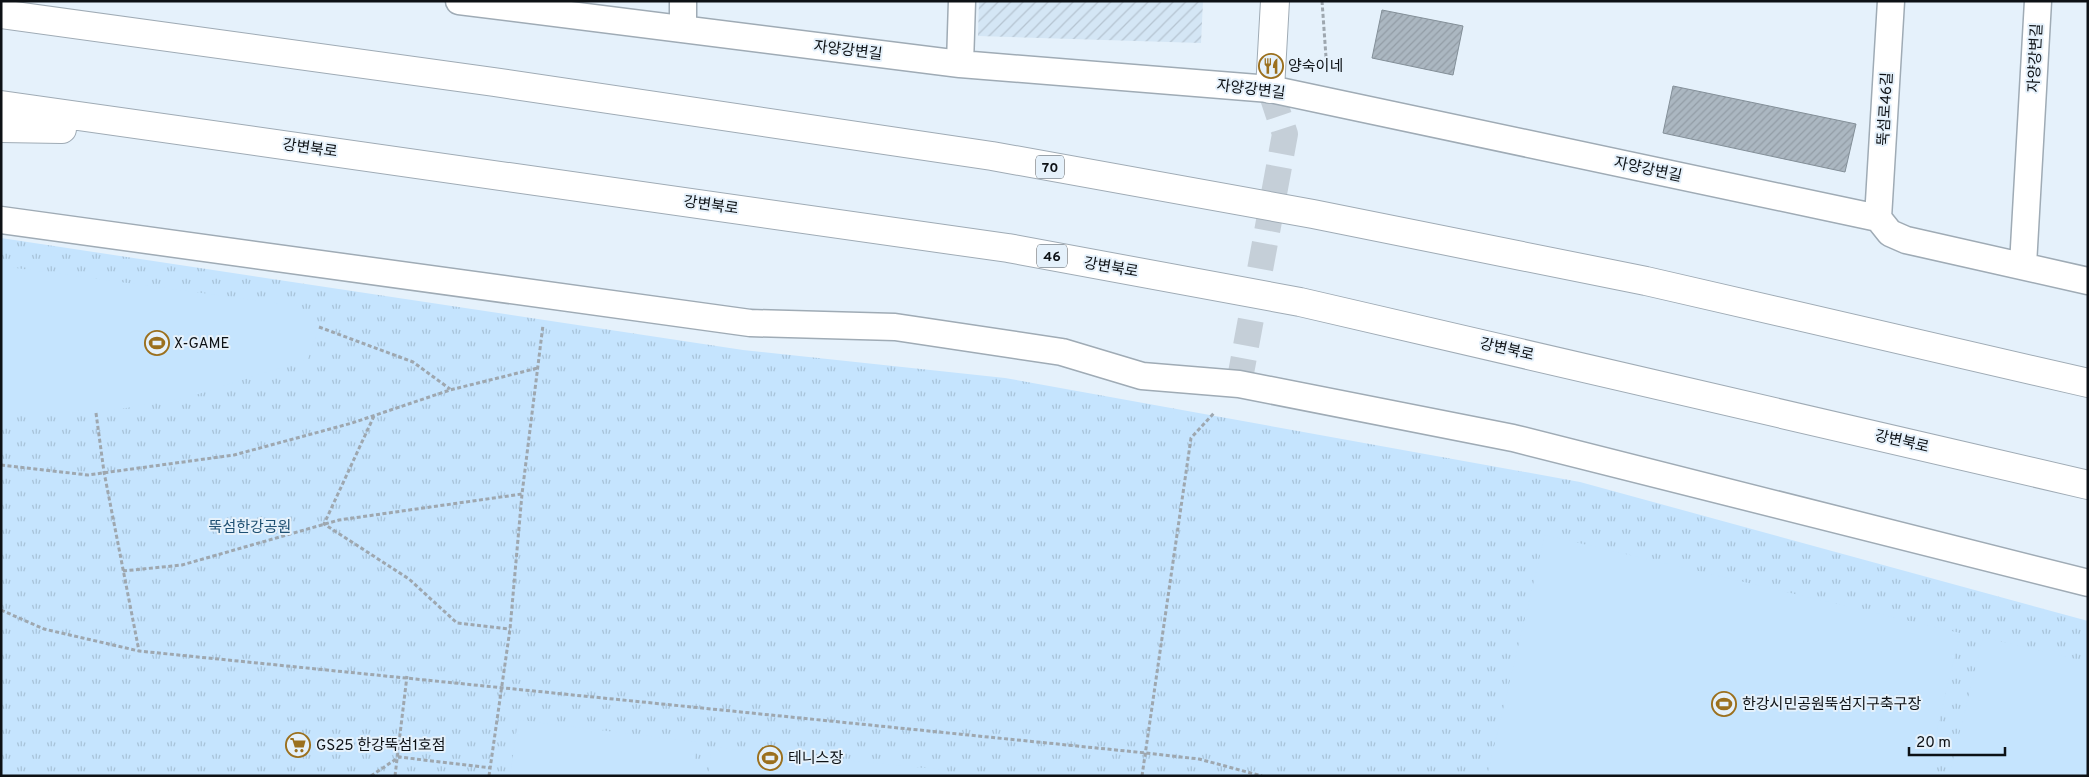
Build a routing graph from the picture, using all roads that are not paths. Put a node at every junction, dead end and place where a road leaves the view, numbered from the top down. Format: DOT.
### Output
graph roads {
  1 [pos="460,1"];
  2 [pos="683,1"];
  3 [pos="962,1"];
  4 [pos="1275,1"];
  5 [pos="1892,1"];
  6 [pos="2038,1"];
  7 [pos="1,14"];
  8 [pos="683,30"];
  9 [pos="960,64"];
  10 [pos="1270,89"];
  11 [pos="1,105"];
  12 [pos="1,128"];
  13 [pos="183,131"];
  14 [pos="1878,218"];
  15 [pos="1,220"];
  16 [pos="2023,265"];
  17 [pos="2088,281"];
  18 [pos="2088,383"];
  19 [pos="2088,485"];
  20 [pos="2088,583"];
  1 -- 8 [label="street, 자양강변길"];
  2 -- 8 [label="street"];
  3 -- 9 [label="street"];
  4 -- 10 [label="main road"];
  5 -- 14 [label="street, 뚝섬로46길"];
  6 -- 16 [label="street, 자양강변길"];
  7 -- 18 [label="main road, 70"];
  8 -- 9 [label="street, 자양강변길"];
  9 -- 10 [label="street, 자양강변길"];
  10 -- 14 [label="street, 자양강변길"];
  11 -- 13 [label="main road, 강변북로 / 46"];
  12 -- 13 [label="main road"];
  13 -- 19 [label="main road, 강변북로 / 46"];
  14 -- 16 [label="street"];
  15 -- 20 [label="street"];
  16 -- 17 [label="street"];
}
